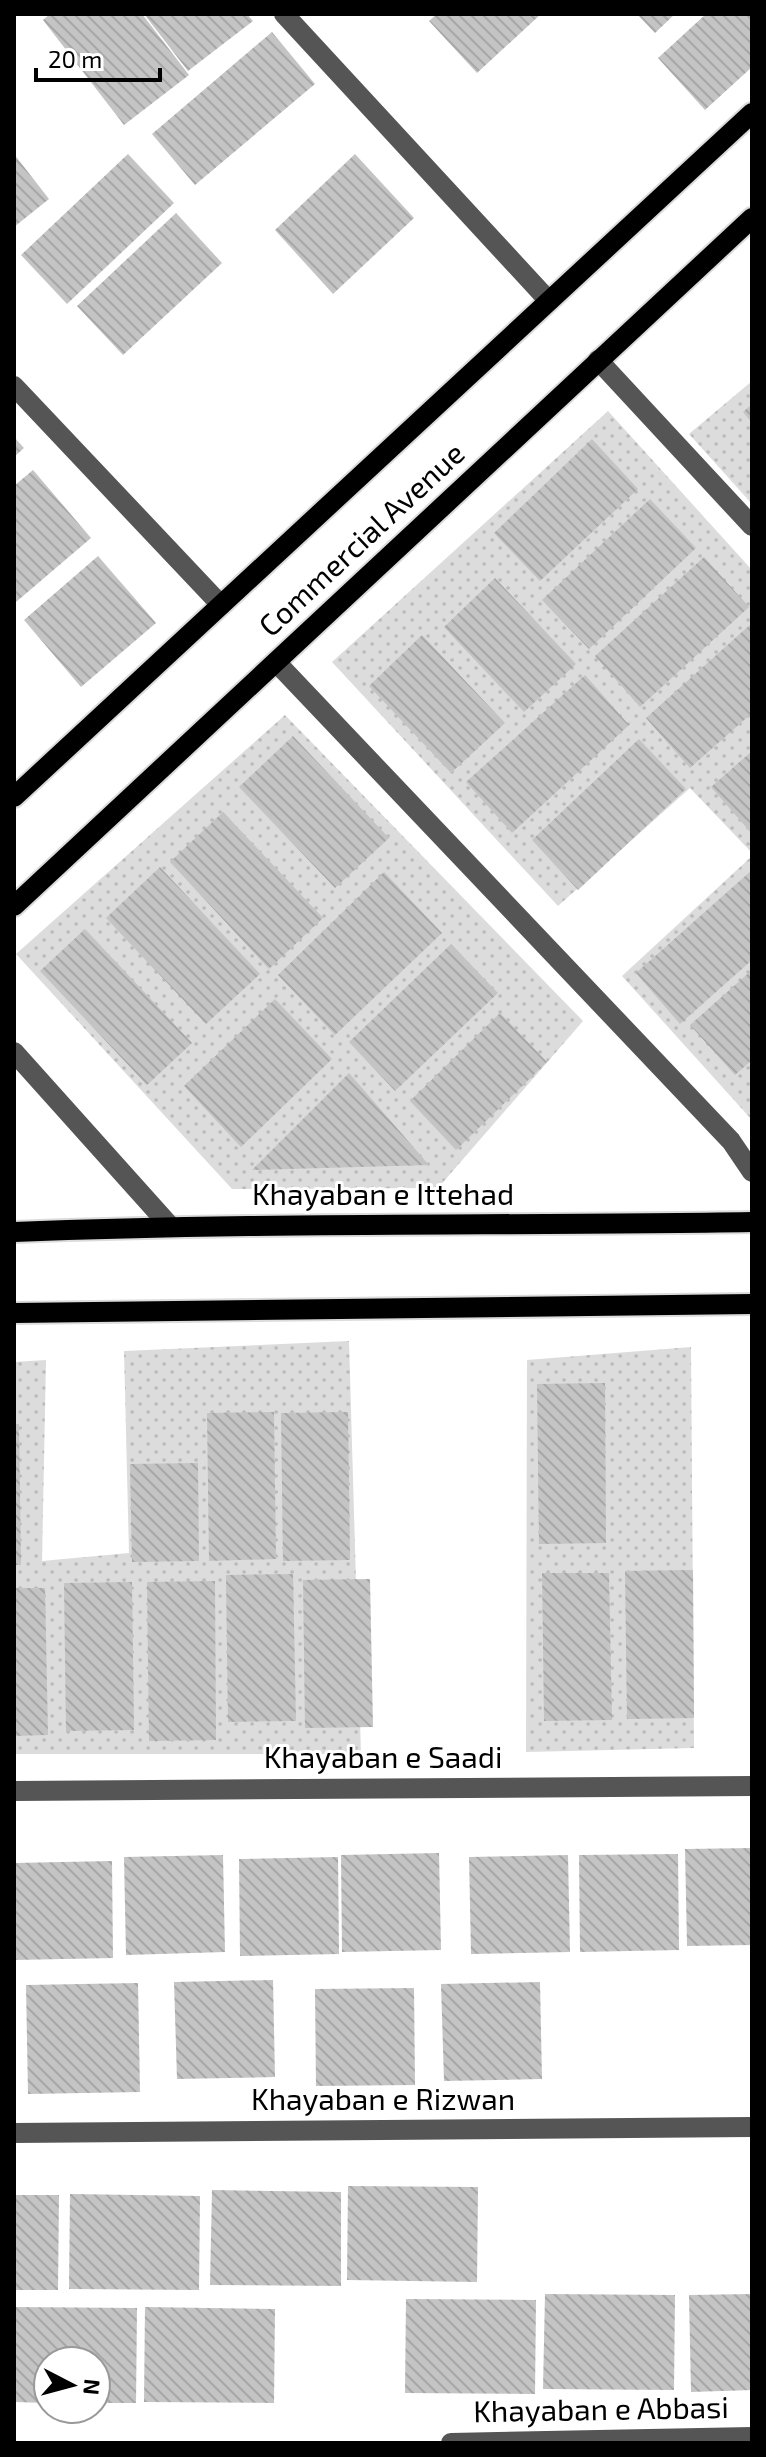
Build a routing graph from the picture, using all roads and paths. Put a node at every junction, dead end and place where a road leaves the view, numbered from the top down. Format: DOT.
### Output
graph roads {
  1 [pos="284,14"];
  2 [pos="752,113"];
  3 [pos="752,218"];
  4 [pos="549,301"];
  5 [pos="598,360"];
  6 [pos="14,386"];
  7 [pos="752,526"];
  8 [pos="221,605"];
  9 [pos="276,662"];
  10 [pos="14,797"];
  11 [pos="14,906"];
  12 [pos="14,1052"];
  13 [pos="752,1172"];
  14 [pos="752,1222"];
  15 [pos="170,1226"];
  16 [pos="14,1232"];
  17 [pos="752,1304"];
  18 [pos="14,1313"];
  19 [pos="752,1786"];
  20 [pos="14,1791"];
  21 [pos="752,2127"];
  22 [pos="14,2133"];
  23 [pos="752,2437"];
  24 [pos="451,2443"];
  1 -- 4 [label="street"];
  2 -- 4 [label="main road, Commercial Avenue"];
  3 -- 5 [label="main road, Commercial Avenue"];
  4 -- 8 [label="main road, Commercial Avenue"];
  5 -- 7 [label="street"];
  5 -- 9 [label="main road, Commercial Avenue"];
  6 -- 8 [label="street"];
  8 -- 10 [label="main road, Commercial Avenue"];
  9 -- 11 [label="main road, Commercial Avenue"];
  9 -- 13 [label="street"];
  12 -- 15 [label="street"];
  14 -- 15 [label="main road, Khayaban e Ittehad"];
  15 -- 16 [label="main road, Khayaban e Ittehad"];
  17 -- 18 [label="main road"];
  19 -- 20 [label="street, Khayaban e Saadi"];
  21 -- 22 [label="street, Khayaban e Rizwan"];
  23 -- 24 [label="street, Khayaban e Abbasi"];
}
